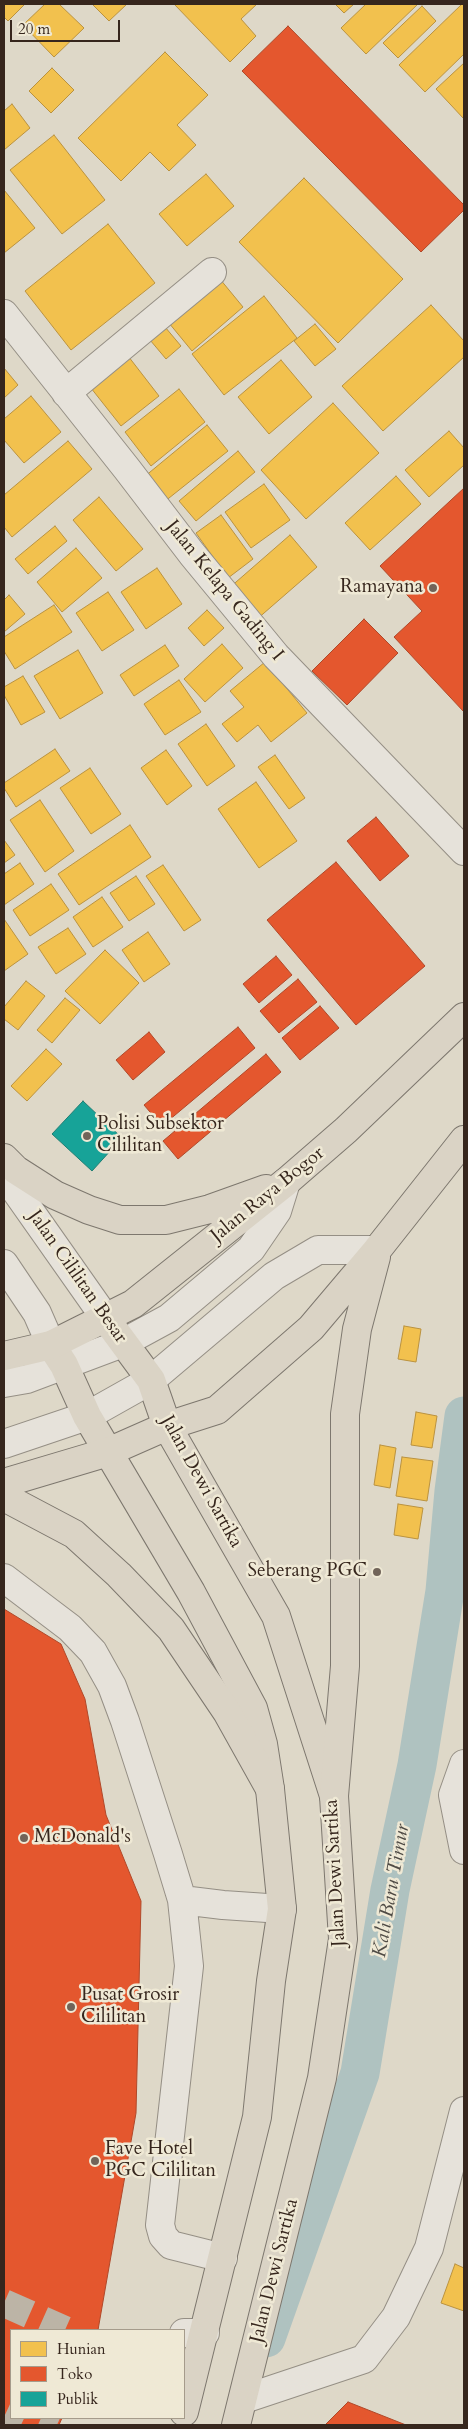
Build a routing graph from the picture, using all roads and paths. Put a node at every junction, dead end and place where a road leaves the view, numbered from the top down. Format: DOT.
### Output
graph roads {
  1 [pos="212,272"];
  2 [pos="4,314"];
  3 [pos="66,393"];
  4 [pos="464,851"];
  5 [pos="464,1017"];
  6 [pos="464,1140"];
  7 [pos="4,1158"];
  8 [pos="4,1174"];
  9 [pos="286,1182"];
  10 [pos="377,1250"];
  11 [pos="4,1264"];
  12 [pos="106,1319"];
  13 [pos="123,1343"];
  14 [pos="57,1355"];
  15 [pos="4,1356"];
  16 [pos="151,1380"];
  17 [pos="4,1383"];
  18 [pos="87,1416"];
  19 [pos="167,1426"];
  20 [pos="4,1444"];
  21 [pos="108,1452"];
  22 [pos="4,1483"];
  23 [pos="4,1497"];
  24 [pos="4,1578"];
  25 [pos="464,1764"];
  26 [pos="270,1789"];
  27 [pos="334,1796"];
  28 [pos="464,1850"];
  29 [pos="182,1900"];
  30 [pos="282,1909"];
  31 [pos="464,2111"];
  32 [pos="223,2258"];
  33 [pos="194,2333"];
  34 [pos="244,2399"];
  35 [pos="185,2404"];
  36 [pos="236,2425"];
  1 -- 3 [label="street"];
  2 -- 3 [label="street, Jalan Kelapa Gading I"];
  3 -- 4 [label="street, Jalan Kelapa Gading I"];
  5 -- 9 [label="main road, Jalan Raya Bogor"];
  6 -- 10 [label="main road"];
  7 -- 9 [label="main road"];
  8 -- 12 [label="street, Jalan Cililitan Besar"];
  9 -- 12 [label="main road, Jalan Raya Bogor"];
  9 -- 13 [label="street"];
  10 -- 16 [label="street"];
  10 -- 19 [label="main road"];
  10 -- 27 [label="main road"];
  11 -- 14 [label="street"];
  12 -- 13 [label="main road, Jalan Cililitan Besar"];
  12 -- 14 [label="main road, Jalan Raya Bogor"];
  13 -- 14 [label="street"];
  13 -- 16 [label="main road, Jalan Cililitan Besar"];
  14 -- 15 [label="main road, Jalan Raya Bogor"];
  14 -- 17 [label="street"];
  14 -- 18 [label="main road"];
  16 -- 18 [label="street"];
  16 -- 19 [label="main road, Jalan Dewi Sartika"];
  18 -- 20 [label="street"];
  18 -- 21 [label="main road"];
  19 -- 21 [label="main road"];
  19 -- 27 [label="main road, Jalan Dewi Sartika"];
  21 -- 22 [label="main road"];
  21 -- 26 [label="main road"];
  23 -- 26 [label="main road"];
  24 -- 29 [label="street"];
  25 -- 28 [label="street"];
  26 -- 30 [label="main road"];
  27 -- 34 [label="main road, Jalan Dewi Sartika"];
  29 -- 30 [label="street"];
  29 -- 32 [label="street"];
  30 -- 32 [label="main road"];
  31 -- 34 [label="street"];
  32 -- 33 [label="main road"];
  33 -- 35 [label="main road"];
  34 -- 36 [label="main road, Jalan Dewi Sartika"];
}
